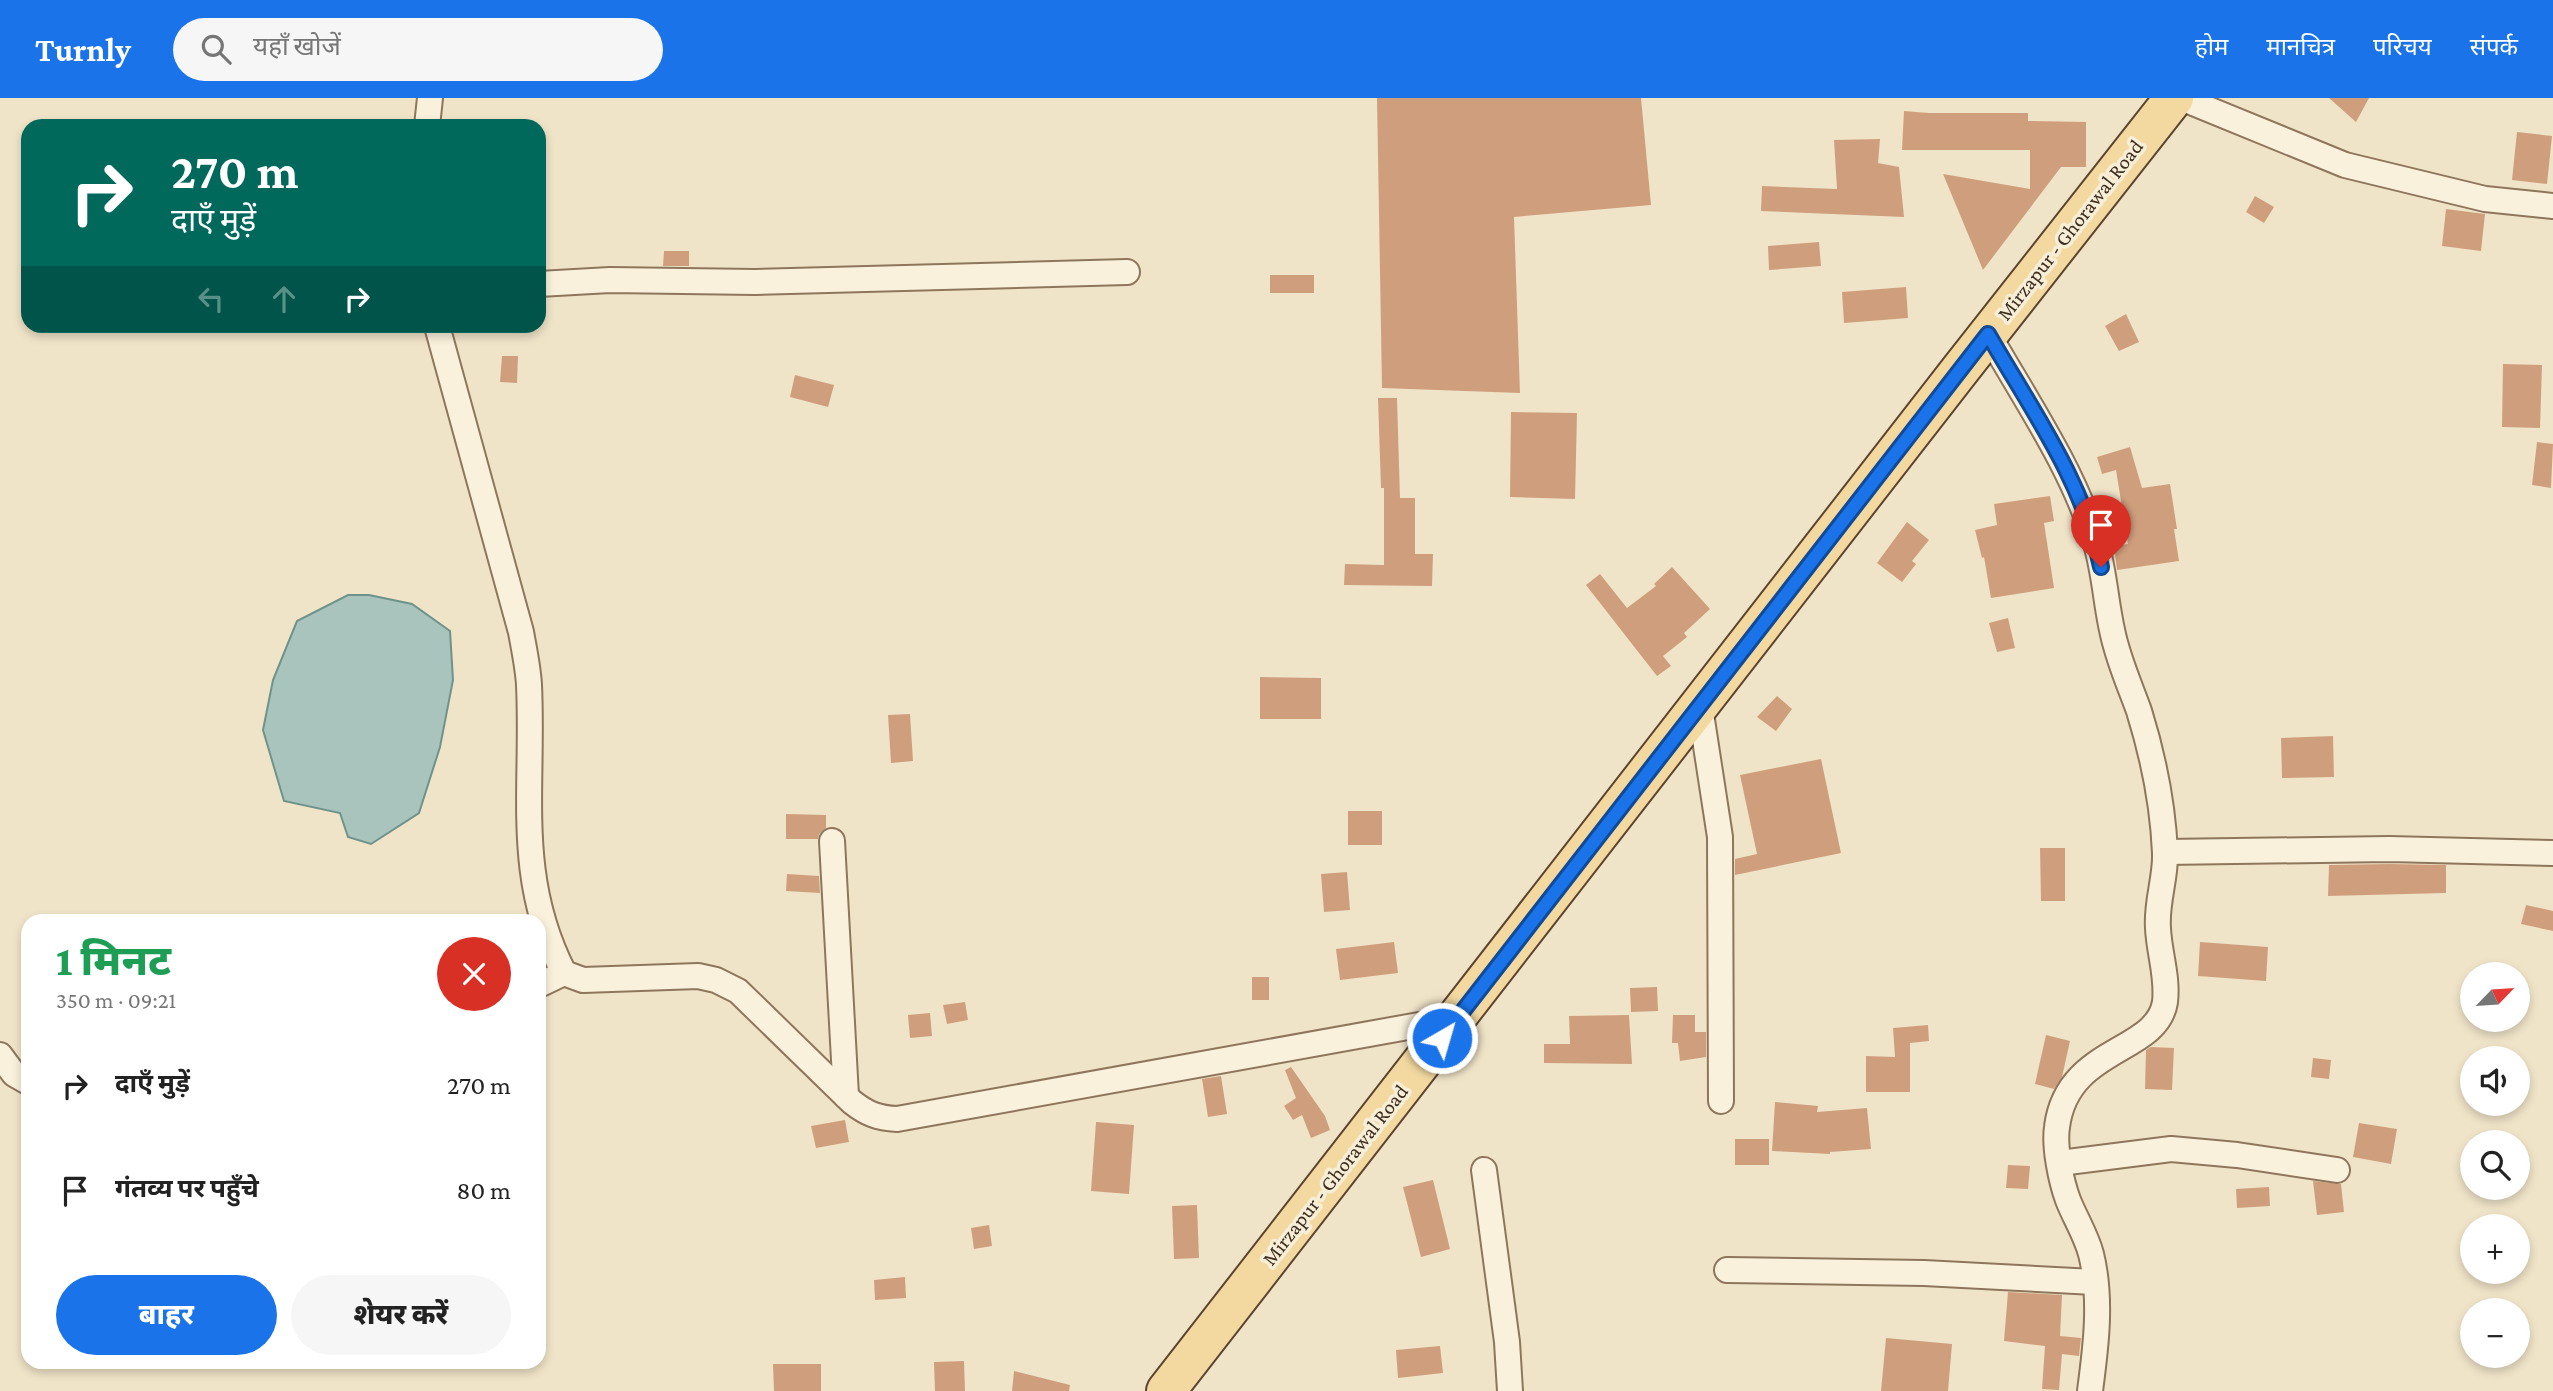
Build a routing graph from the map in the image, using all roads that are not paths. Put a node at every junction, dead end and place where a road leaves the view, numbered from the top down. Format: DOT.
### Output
graph roads {
  1 [pos="430,98"];
  2 [pos="2174,98"];
  3 [pos="2180,98"];
  4 [pos="428,119"];
  5 [pos="2553,206"];
  6 [pos="1127,272"];
  7 [pos="546,284"];
  8 [pos="440,333"];
  9 [pos="1988,334"];
  10 [pos="1700,707"];
  11 [pos="832,841"];
  12 [pos="2165,852"];
  13 [pos="2553,853"];
  14 [pos="541,914"];
  15 [pos="546,933"];
  16 [pos="564,973"];
  17 [pos="546,982"];
  18 [pos="1458,1018"];
  19 [pos="0,1055"];
  20 [pos="21,1078"];
  21 [pos="846,1096"];
  22 [pos="1721,1101"];
  23 [pos="2060,1163"];
  24 [pos="1484,1170"];
  25 [pos="2337,1170"];
  26 [pos="1727,1270"];
  27 [pos="2094,1282"];
  28 [pos="1166,1391"];
  29 [pos="1510,1391"];
  30 [pos="2090,1391"];
  1 -- 4 [label="street"];
  2 -- 9 [label="main road, Mirzapur - Ghorawal Road"];
  3 -- 5 [label="street"];
  6 -- 7 [label="street"];
  8 -- 14 [label="street"];
  9 -- 10 [label="main road, Mirzapur - Ghorawal Road"];
  9 -- 12 [label="street"];
  10 -- 18 [label="main road, Mirzapur - Ghorawal Road"];
  10 -- 22 [label="street"];
  11 -- 21 [label="street"];
  12 -- 13 [label="street"];
  12 -- 23 [label="street"];
  15 -- 16 [label="street"];
  16 -- 17 [label="street"];
  16 -- 21 [label="street"];
  18 -- 21 [label="street"];
  18 -- 28 [label="main road, Mirzapur - Ghorawal Road"];
  19 -- 20 [label="street"];
  23 -- 25 [label="street"];
  23 -- 27 [label="street"];
  24 -- 29 [label="street"];
  26 -- 27 [label="street"];
  27 -- 30 [label="street"];
}
